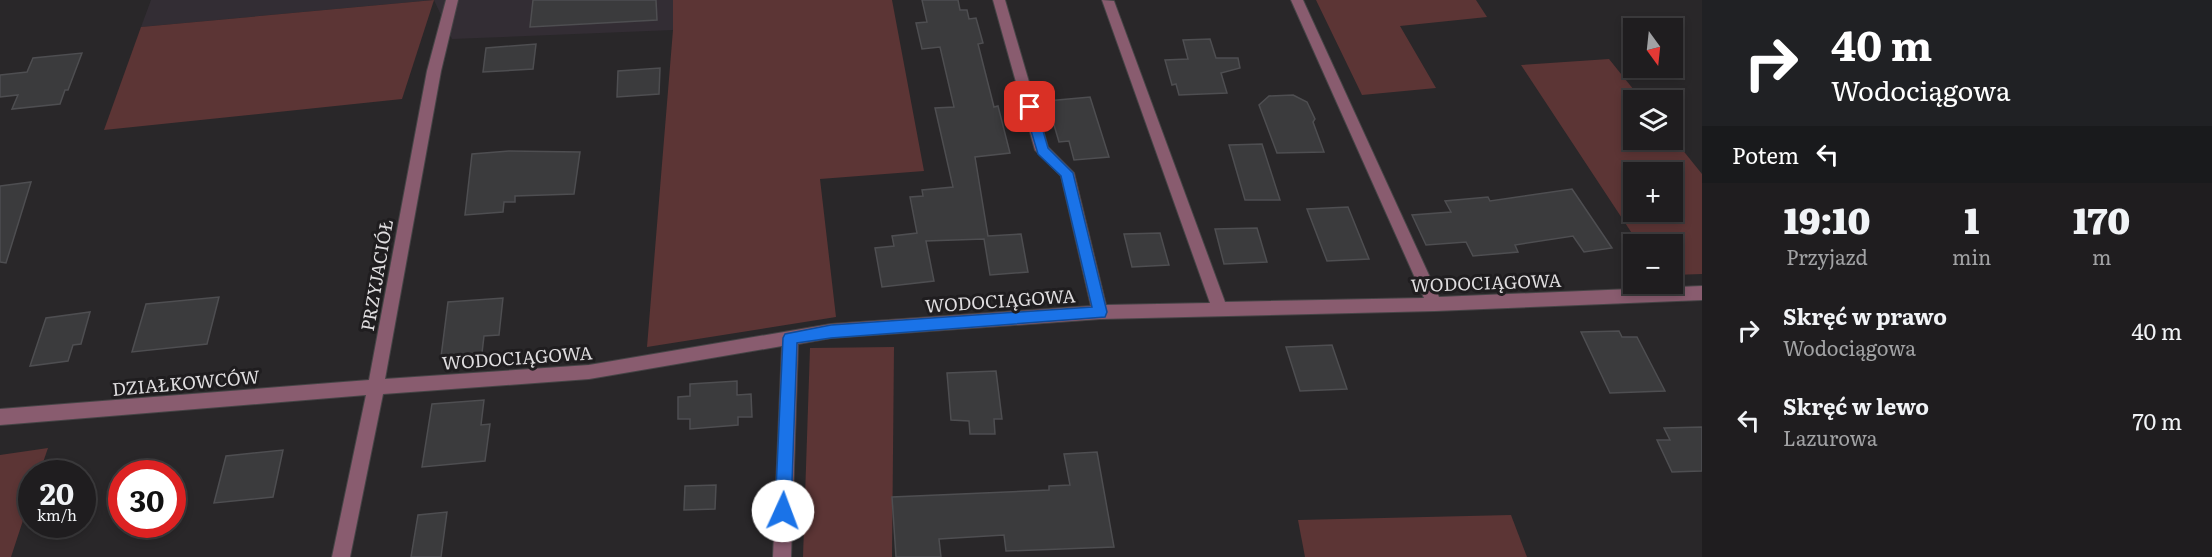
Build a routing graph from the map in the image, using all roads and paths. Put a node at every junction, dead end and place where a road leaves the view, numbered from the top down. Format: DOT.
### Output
graph roads {
  1 [pos="452,0"];
  2 [pos="999,0"];
  3 [pos="1297,0"];
  4 [pos="1108,1"];
  5 [pos="1702,293"];
  6 [pos="1435,304"];
  7 [pos="1220,309"];
  8 [pos="1100,312"];
  9 [pos="790,338"];
  10 [pos="376,387"];
  11 [pos="0,417"];
  12 [pos="341,557"];
  13 [pos="782,557"];
  1 -- 10 [label="street, PRZYJACIÓŁ"];
  2 -- 8 [label="street"];
  3 -- 6 [label="street"];
  4 -- 7 [label="street"];
  5 -- 6 [label="street, WODOCIĄGOWA"];
  6 -- 7 [label="street, WODOCIĄGOWA"];
  7 -- 8 [label="street, WODOCIĄGOWA"];
  8 -- 9 [label="street, WODOCIĄGOWA"];
  9 -- 10 [label="street, WODOCIĄGOWA"];
  9 -- 13 [label="street"];
  10 -- 11 [label="street, DZIAŁKOWCÓW"];
  10 -- 12 [label="street, PRZYJACIÓŁ"];
}
